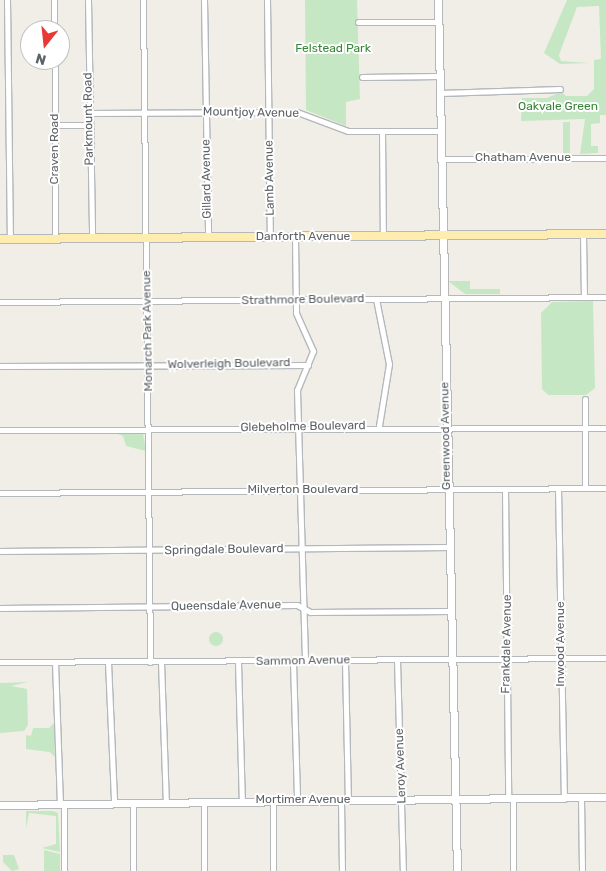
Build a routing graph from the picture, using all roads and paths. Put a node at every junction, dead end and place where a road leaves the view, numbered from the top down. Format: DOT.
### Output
graph roads {
  1 [pos="7,0"];
  2 [pos="54,0"];
  3 [pos="88,0"];
  4 [pos="143,0"];
  5 [pos="204,0"];
  6 [pos="267,0"];
  7 [pos="438,0"];
  8 [pos="54,20"];
  9 [pos="358,22"];
  10 [pos="438,22"];
  11 [pos="55,70"];
  12 [pos="439,76"];
  13 [pos="362,77"];
  14 [pos="560,89"];
  15 [pos="440,93"];
  16 [pos="144,112"];
  17 [pos="206,112"];
  18 [pos="268,112"];
  19 [pos="89,113"];
  20 [pos="55,125"];
  21 [pos="89,125"];
  22 [pos="382,131"];
  23 [pos="440,131"];
  24 [pos="606,158"];
  25 [pos="441,159"];
  26 [pos="606,234"];
  27 [pos="583,235"];
  28 [pos="383,236"];
  29 [pos="442,236"];
  30 [pos="270,237"];
  31 [pos="295,237"];
  32 [pos="146,238"];
  33 [pos="208,238"];
  34 [pos="10,239"];
  35 [pos="55,239"];
  36 [pos="92,239"];
  37 [pos="0,240"];
  38 [pos="584,297"];
  39 [pos="606,297"];
  40 [pos="443,298"];
  41 [pos="376,299"];
  42 [pos="296,300"];
  43 [pos="148,301"];
  44 [pos="0,302"];
  45 [pos="148,365"];
  46 [pos="308,365"];
  47 [pos="0,366"];
  48 [pos="584,399"];
  49 [pos="379,426"];
  50 [pos="445,427"];
  51 [pos="149,428"];
  52 [pos="298,428"];
  53 [pos="585,428"];
  54 [pos="606,428"];
  55 [pos="0,430"];
  56 [pos="505,488"];
  57 [pos="586,488"];
  58 [pos="606,488"];
  59 [pos="447,489"];
  60 [pos="558,489"];
  61 [pos="300,490"];
  62 [pos="150,492"];
  63 [pos="0,493"];
  64 [pos="448,547"];
  65 [pos="303,549"];
  66 [pos="151,550"];
  67 [pos="0,551"];
  68 [pos="150,606"];
  69 [pos="0,608"];
  70 [pos="304,608"];
  71 [pos="449,611"];
  72 [pos="561,658"];
  73 [pos="606,658"];
  74 [pos="451,659"];
  75 [pos="506,659"];
  76 [pos="397,660"];
  77 [pos="305,661"];
  78 [pos="345,661"];
  79 [pos="0,662"];
  80 [pos="55,662"];
  81 [pos="108,662"];
  82 [pos="150,662"];
  83 [pos="161,662"];
  84 [pos="238,662"];
  85 [pos="293,662"];
  86 [pos="606,797"];
  87 [pos="581,798"];
  88 [pos="510,799"];
  89 [pos="564,799"];
  90 [pos="297,800"];
  91 [pos="345,800"];
  92 [pos="402,800"];
  93 [pos="456,800"];
  94 [pos="204,801"];
  95 [pos="242,801"];
  96 [pos="273,801"];
  97 [pos="114,802"];
  98 [pos="133,802"];
  99 [pos="166,802"];
  100 [pos="62,804"];
  101 [pos="0,806"];
  102 [pos="64,871"];
  103 [pos="133,871"];
  104 [pos="204,871"];
  105 [pos="273,871"];
  106 [pos="342,871"];
  107 [pos="403,871"];
  108 [pos="457,871"];
  109 [pos="513,871"];
  110 [pos="582,871"];
  1 -- 34 [label="street"];
  2 -- 8 [label="street"];
  3 -- 19 [label="street, Parkmount Road"];
  4 -- 16 [label="street, Monarch Park Avenue"];
  5 -- 17 [label="street, Gillard Avenue"];
  6 -- 18 [label="street, Lamb Avenue"];
  7 -- 10 [label="street, Greenwood Avenue"];
  9 -- 10 [label="street"];
  10 -- 12 [label="street, Greenwood Avenue"];
  11 -- 20 [label="street, Craven Road"];
  12 -- 13 [label="street"];
  12 -- 15 [label="street, Greenwood Avenue"];
  14 -- 15 [label="street"];
  15 -- 23 [label="street, Greenwood Avenue"];
  16 -- 17 [label="street, Mountjoy Avenue"];
  16 -- 19 [label="street, Mountjoy Avenue"];
  16 -- 32 [label="street, Monarch Park Avenue"];
  17 -- 18 [label="street, Mountjoy Avenue"];
  17 -- 33 [label="street, Gillard Avenue"];
  18 -- 22 [label="street, Mountjoy Avenue"];
  18 -- 30 [label="street, Lamb Avenue"];
  19 -- 21 [label="street, Parkmount Road"];
  20 -- 21 [label="street"];
  20 -- 35 [label="street, Craven Road"];
  21 -- 36 [label="street, Parkmount Road"];
  22 -- 23 [label="street, Mountjoy Avenue"];
  22 -- 28 [label="street"];
  23 -- 25 [label="street, Greenwood Avenue"];
  24 -- 25 [label="street, Chatham Avenue"];
  25 -- 29 [label="street, Greenwood Avenue"];
  26 -- 27 [label="main road, Danforth Avenue"];
  27 -- 29 [label="main road, Danforth Avenue"];
  27 -- 38 [label="street"];
  28 -- 29 [label="main road, Danforth Avenue"];
  28 -- 31 [label="main road, Danforth Avenue"];
  29 -- 40 [label="street, Greenwood Avenue"];
  30 -- 31 [label="main road, Danforth Avenue"];
  30 -- 33 [label="main road, Danforth Avenue"];
  31 -- 42 [label="street"];
  32 -- 33 [label="main road, Danforth Avenue"];
  32 -- 36 [label="main road, Danforth Avenue"];
  32 -- 43 [label="street, Monarch Park Avenue"];
  34 -- 35 [label="main road, Danforth Avenue"];
  34 -- 37 [label="main road, Danforth Avenue"];
  35 -- 36 [label="main road, Danforth Avenue"];
  38 -- 39 [label="street, Strathmore Boulevard"];
  38 -- 40 [label="street, Strathmore Boulevard"];
  40 -- 41 [label="street, Strathmore Boulevard"];
  40 -- 50 [label="street, Greenwood Avenue"];
  41 -- 42 [label="street, Strathmore Boulevard"];
  41 -- 49 [label="street"];
  42 -- 43 [label="street, Strathmore Boulevard"];
  42 -- 46 [label="street"];
  43 -- 44 [label="street, Strathmore Boulevard"];
  43 -- 45 [label="street, Monarch Park Avenue"];
  45 -- 46 [label="street, Wolverleigh Boulevard"];
  45 -- 47 [label="street, Wolverleigh Boulevard"];
  45 -- 51 [label="street, Monarch Park Avenue"];
  46 -- 52 [label="street"];
  48 -- 53 [label="street"];
  49 -- 50 [label="street, Glebeholme Boulevard"];
  49 -- 52 [label="street, Glebeholme Boulevard"];
  50 -- 53 [label="street, Glebeholme Boulevard"];
  50 -- 59 [label="street, Greenwood Avenue"];
  51 -- 52 [label="street, Glebeholme Boulevard"];
  51 -- 55 [label="street, Glebeholme Boulevard"];
  51 -- 62 [label="street, Monarch Park Avenue"];
  52 -- 61 [label="street"];
  53 -- 54 [label="street, Glebeholme Boulevard"];
  53 -- 57 [label="street"];
  56 -- 59 [label="street, Milverton Boulevard"];
  56 -- 60 [label="street, Milverton Boulevard"];
  56 -- 75 [label="street, Frankdale Avenue"];
  57 -- 58 [label="street, Milverton Boulevard"];
  57 -- 60 [label="street, Milverton Boulevard"];
  59 -- 61 [label="street, Milverton Boulevard"];
  59 -- 64 [label="street, Greenwood Avenue"];
  60 -- 72 [label="street, Inwood Avenue"];
  61 -- 62 [label="street, Milverton Boulevard"];
  61 -- 65 [label="street"];
  62 -- 63 [label="street, Milverton Boulevard"];
  62 -- 66 [label="street, Monarch Park Avenue"];
  64 -- 65 [label="street, Springdale Boulevard"];
  64 -- 71 [label="street, Greenwood Avenue"];
  65 -- 66 [label="street, Springdale Boulevard"];
  65 -- 70 [label="street"];
  66 -- 67 [label="street, Springdale Boulevard"];
  66 -- 68 [label="street, Monarch Park Avenue"];
  68 -- 69 [label="street, Queensdale Avenue"];
  68 -- 70 [label="street, Queensdale Avenue"];
  68 -- 82 [label="street, Monarch Park Avenue"];
  70 -- 71 [label="street, Queensdale Avenue"];
  70 -- 77 [label="street"];
  71 -- 74 [label="street, Greenwood Avenue"];
  72 -- 73 [label="street, Sammon Avenue"];
  72 -- 75 [label="street, Sammon Avenue"];
  72 -- 89 [label="street, Inwood Avenue"];
  74 -- 75 [label="street, Sammon Avenue"];
  74 -- 76 [label="street, Sammon Avenue"];
  74 -- 93 [label="street, Greenwood Avenue"];
  75 -- 88 [label="street, Frankdale Avenue"];
  76 -- 78 [label="street, Sammon Avenue"];
  76 -- 92 [label="street, Leroy Avenue"];
  77 -- 78 [label="street, Sammon Avenue"];
  77 -- 85 [label="street, Sammon Avenue"];
  78 -- 91 [label="street"];
  79 -- 80 [label="street, Sammon Avenue"];
  80 -- 81 [label="street, Sammon Avenue"];
  80 -- 100 [label="street"];
  81 -- 82 [label="street, Sammon Avenue"];
  81 -- 97 [label="street"];
  82 -- 83 [label="street, Sammon Avenue"];
  83 -- 84 [label="street, Sammon Avenue"];
  83 -- 99 [label="street"];
  84 -- 85 [label="street, Sammon Avenue"];
  84 -- 95 [label="street"];
  85 -- 90 [label="street"];
  86 -- 87 [label="street, Mortimer Avenue"];
  87 -- 89 [label="street, Mortimer Avenue"];
  87 -- 110 [label="street"];
  88 -- 89 [label="street, Mortimer Avenue"];
  88 -- 93 [label="street, Mortimer Avenue"];
  88 -- 109 [label="street, Frankdale Avenue"];
  90 -- 91 [label="street, Mortimer Avenue"];
  90 -- 96 [label="street, Mortimer Avenue"];
  91 -- 92 [label="street, Mortimer Avenue"];
  91 -- 106 [label="street"];
  92 -- 93 [label="street, Mortimer Avenue"];
  92 -- 107 [label="street, Leroy Avenue"];
  93 -- 108 [label="street, Greenwood Avenue"];
  94 -- 95 [label="street, Mortimer Avenue"];
  94 -- 99 [label="street, Mortimer Avenue"];
  94 -- 104 [label="street"];
  95 -- 96 [label="street, Mortimer Avenue"];
  96 -- 105 [label="street"];
  97 -- 98 [label="street, Mortimer Avenue"];
  97 -- 100 [label="street, Mortimer Avenue"];
  98 -- 99 [label="street, Mortimer Avenue"];
  98 -- 103 [label="street"];
  100 -- 101 [label="street, Mortimer Avenue"];
  100 -- 102 [label="street"];
}
